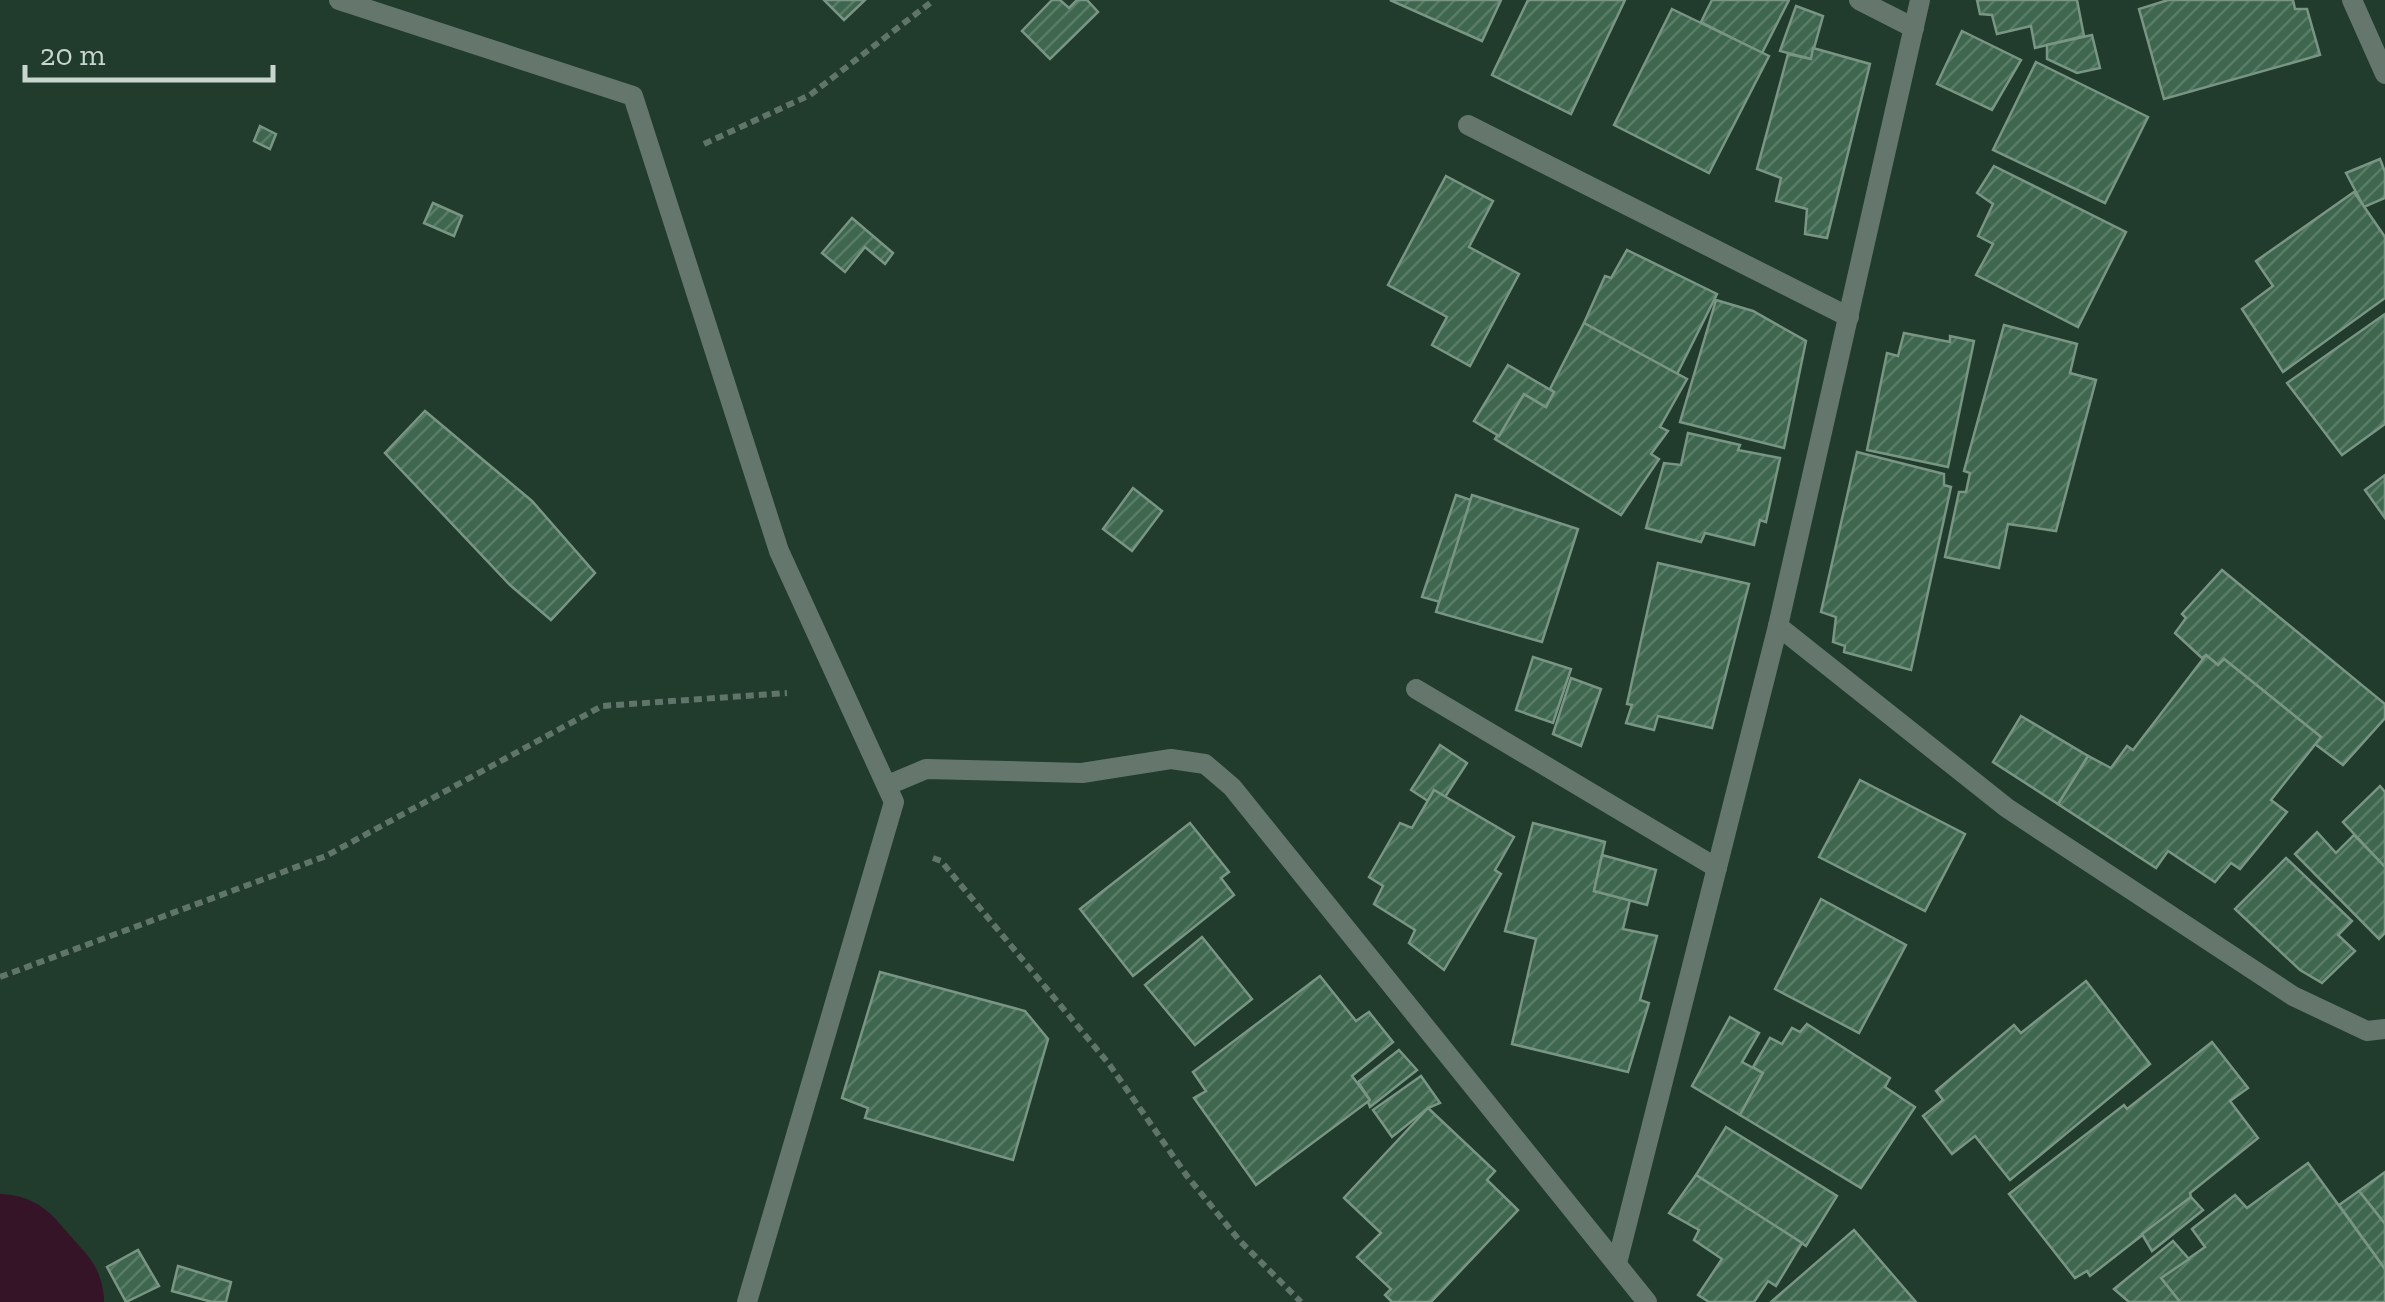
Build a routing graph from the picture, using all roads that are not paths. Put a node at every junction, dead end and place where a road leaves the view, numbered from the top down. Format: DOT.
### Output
graph roads {
  1 [pos="339,0"];
  2 [pos="1859,0"];
  3 [pos="1920,0"];
  4 [pos="2352,0"];
  5 [pos="1914,28"];
  6 [pos="2385,74"];
  7 [pos="1468,125"];
  8 [pos="1848,317"];
  9 [pos="1778,626"];
  10 [pos="1416,689"];
  11 [pos="888,785"];
  12 [pos="1716,868"];
  13 [pos="2385,1029"];
  14 [pos="1618,1263"];
  15 [pos="747,1302"];
  16 [pos="1646,1302"];
  1 -- 11 [label="street"];
  2 -- 5 [label="street"];
  3 -- 5 [label="street"];
  4 -- 6 [label="street"];
  5 -- 8 [label="street"];
  7 -- 8 [label="street"];
  8 -- 9 [label="street"];
  9 -- 12 [label="street"];
  9 -- 13 [label="street"];
  10 -- 12 [label="street"];
  11 -- 14 [label="street"];
  11 -- 15 [label="street"];
  12 -- 14 [label="street"];
  14 -- 16 [label="street"];
}
